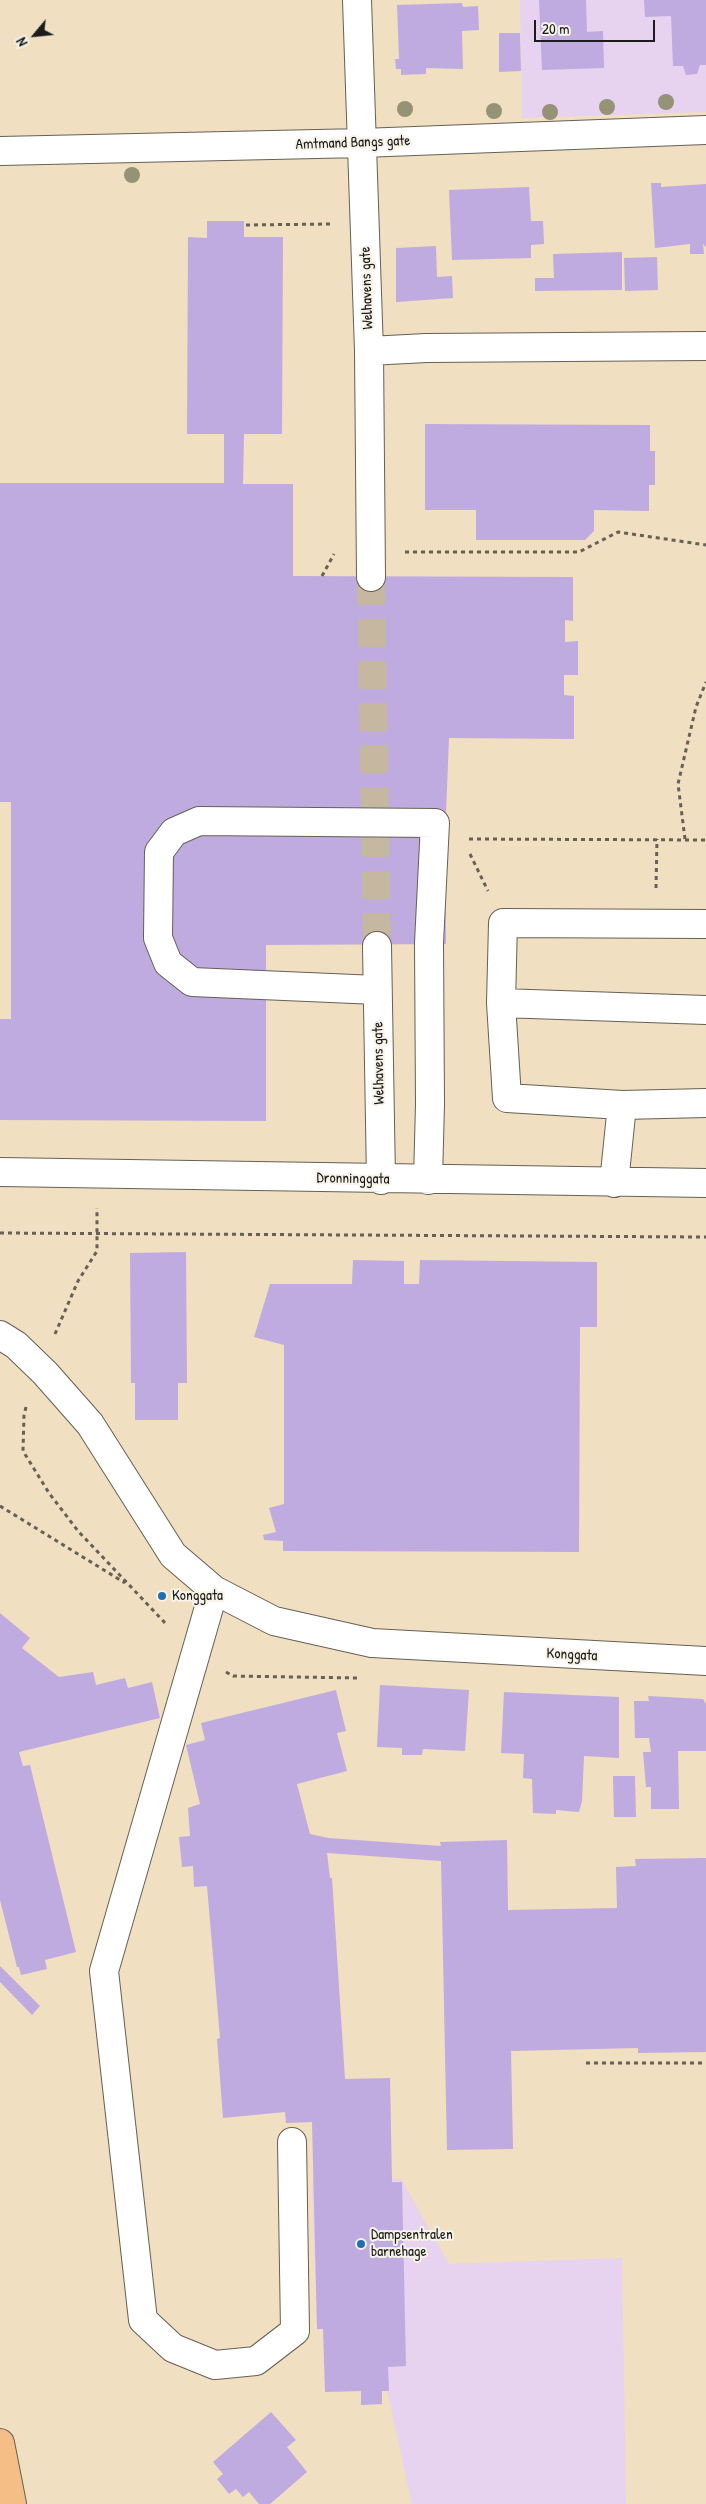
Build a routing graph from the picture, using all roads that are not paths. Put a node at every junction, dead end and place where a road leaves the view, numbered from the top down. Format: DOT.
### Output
graph roads {
  1 [pos="357,0"];
  2 [pos="706,130"];
  3 [pos="362,143"];
  4 [pos="0,151"];
  5 [pos="706,346"];
  6 [pos="369,351"];
  7 [pos="371,565"];
  8 [pos="706,924"];
  9 [pos="377,946"];
  10 [pos="377,990"];
  11 [pos="501,1003"];
  12 [pos="706,1010"];
  13 [pos="706,1103"];
  14 [pos="622,1105"];
  15 [pos="0,1172"];
  16 [pos="381,1180"];
  17 [pos="428,1180"];
  18 [pos="614,1183"];
  19 [pos="706,1183"];
  20 [pos="0,1335"];
  21 [pos="214,1590"];
  22 [pos="706,1661"];
  23 [pos="292,2142"];
  24 [pos="0,2442"];
  25 [pos="12,2504"];
  1 -- 3 [label="street, Welhavens gate"];
  2 -- 3 [label="street, Amtmand Bangs gate"];
  3 -- 4 [label="street, Amtmand Bangs gate"];
  3 -- 6 [label="street, Welhavens gate"];
  5 -- 6 [label="street"];
  6 -- 7 [label="street, Welhavens gate"];
  8 -- 11 [label="street"];
  9 -- 10 [label="street, Welhavens gate"];
  10 -- 16 [label="street, Welhavens gate"];
  10 -- 17 [label="street"];
  11 -- 12 [label="street"];
  11 -- 14 [label="street"];
  13 -- 14 [label="street"];
  14 -- 18 [label="street"];
  15 -- 16 [label="street, Dronninggata"];
  16 -- 17 [label="street, Dronninggata"];
  17 -- 18 [label="street, Dronninggata"];
  18 -- 19 [label="street, Dronninggata"];
  20 -- 21 [label="street, Konggata"];
  21 -- 22 [label="street, Konggata"];
  21 -- 23 [label="street"];
  24 -- 25 [label="main road"];
}
